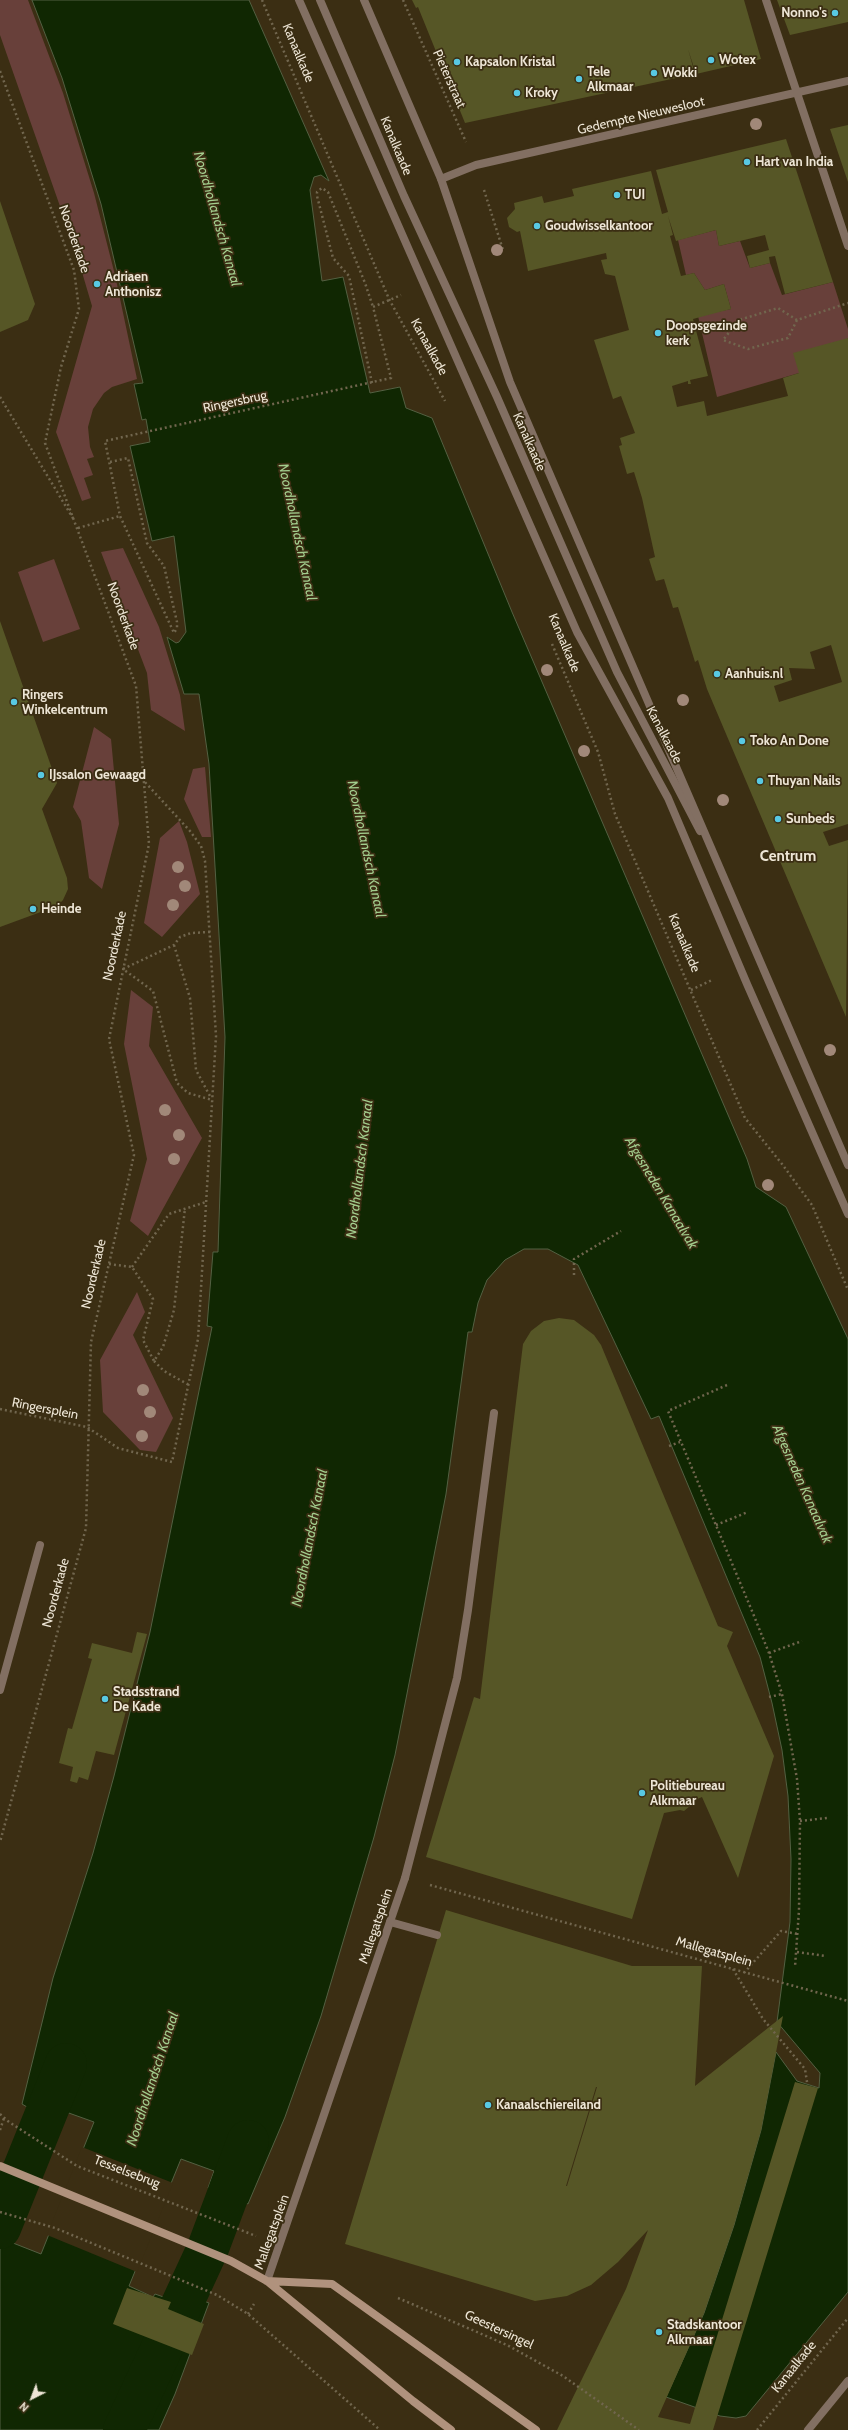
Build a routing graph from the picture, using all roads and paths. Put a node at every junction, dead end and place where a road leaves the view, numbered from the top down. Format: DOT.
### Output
graph roads {
  1 [pos="262,0"];
  2 [pos="299,0"];
  3 [pos="320,0"];
  4 [pos="364,0"];
  5 [pos="403,0"];
  6 [pos="766,0"];
  7 [pos="0,71"];
  8 [pos="848,81"];
  9 [pos="797,93"];
  10 [pos="476,165"];
  11 [pos="441,179"];
  12 [pos="848,246"];
  13 [pos="848,303"];
  14 [pos="373,307"];
  15 [pos="374,313"];
  16 [pos="797,320"];
  17 [pos="372,383"];
  18 [pos="0,397"];
  19 [pos="446,402"];
  20 [pos="110,462"];
  21 [pos="120,516"];
  22 [pos="78,528"];
  23 [pos="550,639"];
  24 [pos="144,782"];
  25 [pos="729,887"];
  26 [pos="210,932"];
  27 [pos="174,945"];
  28 [pos="123,969"];
  29 [pos="712,980"];
  30 [pos="691,990"];
  31 [pos="212,1100"];
  32 [pos="848,1165"];
  33 [pos="206,1202"];
  34 [pos="185,1208"];
  35 [pos="848,1214"];
  36 [pos="621,1231"];
  37 [pos="109,1264"];
  38 [pos="132,1267"];
  39 [pos="574,1275"];
  40 [pos="848,1290"];
  41 [pos="154,1361"];
  42 [pos="188,1385"];
  43 [pos="726,1385"];
  44 [pos="0,1409"];
  45 [pos="494,1413"];
  46 [pos="87,1427"];
  47 [pos="680,1442"];
  48 [pos="669,1446"];
  49 [pos="748,1512"];
  50 [pos="716,1525"];
  51 [pos="40,1545"];
  52 [pos="802,1641"];
  53 [pos="769,1653"];
  54 [pos="0,1690"];
  55 [pos="782,1694"];
  56 [pos="769,1697"];
  57 [pos="827,1818"];
  58 [pos="800,1821"];
  59 [pos="0,1842"];
  60 [pos="405,1878"];
  61 [pos="390,1922"];
  62 [pos="798,1934"];
  63 [pos="437,1935"];
  64 [pos="797,1952"];
  65 [pos="826,1956"];
  66 [pos="795,1967"];
  67 [pos="733,1969"];
  68 [pos="744,1973"];
  69 [pos="848,2001"];
  70 [pos="806,2082"];
  71 [pos="0,2114"];
  72 [pos="4,2118"];
  73 [pos="0,2130"];
  74 [pos="0,2166"];
  75 [pos="0,2212"];
  76 [pos="251,2234"];
  77 [pos="267,2281"];
  78 [pos="394,2296"];
  79 [pos="848,2318"];
  80 [pos="848,2381"];
  81 [pos="380,2430"];
  82 [pos="451,2430"];
  83 [pos="536,2430"];
  84 [pos="639,2430"];
  85 [pos="757,2430"];
  86 [pos="808,2430"];
  1 -- 19 [label="path, Kanaalkade"];
  2 -- 35 [label="street, Kanaalkade"];
  3 -- 25 [label="street, Kanalkaade"];
  4 -- 11 [label="street"];
  5 -- 10 [label="path, Pieterstraat"];
  6 -- 9 [label="street"];
  7 -- 22 [label="path, Noorderkade"];
  8 -- 9 [label="street, Gedempte Nieuwesloot"];
  9 -- 10 [label="street, Gedempte Nieuwesloot"];
  9 -- 12 [label="street"];
  10 -- 11 [label="street, Gedempte Nieuwesloot"];
  11 -- 25 [label="street"];
  13 -- 16 [label="path"];
  14 -- 17 [label="path"];
  15 -- 17 [label="path, Ringersbrug"];
  16 -- 16 [label="path"];
  17 -- 20 [label="path, Ringersbrug"];
  18 -- 22 [label="path"];
  20 -- 21 [label="path"];
  20 -- 21 [label="path"];
  21 -- 22 [label="path"];
  22 -- 24 [label="path, Noorderkade"];
  23 -- 30 [label="path, Kanaalkade"];
  24 -- 26 [label="path"];
  24 -- 28 [label="path, Noorderkade"];
  25 -- 32 [label="street"];
  26 -- 27 [label="path"];
  26 -- 31 [label="path"];
  27 -- 28 [label="path"];
  27 -- 31 [label="path"];
  28 -- 31 [label="path"];
  28 -- 37 [label="path, Noorderkade"];
  29 -- 30 [label="path"];
  30 -- 40 [label="path, Kanaalkade"];
  31 -- 33 [label="path"];
  33 -- 34 [label="path"];
  33 -- 42 [label="path"];
  34 -- 38 [label="path"];
  34 -- 41 [label="path"];
  36 -- 39 [label="path"];
  37 -- 38 [label="path"];
  37 -- 46 [label="path, Noorderkade"];
  38 -- 41 [label="path"];
  41 -- 42 [label="path"];
  42 -- 46 [label="path"];
  43 -- 47 [label="path"];
  44 -- 46 [label="path, Ringersplein"];
  45 -- 60 [label="street"];
  46 -- 59 [label="path, Noorderkade"];
  47 -- 48 [label="path"];
  47 -- 50 [label="path"];
  49 -- 50 [label="path"];
  50 -- 53 [label="path"];
  51 -- 54 [label="street"];
  52 -- 53 [label="path"];
  53 -- 55 [label="path"];
  55 -- 56 [label="path"];
  55 -- 58 [label="path"];
  57 -- 58 [label="path"];
  58 -- 62 [label="path"];
  60 -- 61 [label="street, Mallegatsplein"];
  60 -- 67 [label="path, Mallegatsplein"];
  61 -- 63 [label="street"];
  61 -- 77 [label="street, Mallegatsplein"];
  62 -- 64 [label="path"];
  62 -- 68 [label="path"];
  64 -- 65 [label="path"];
  64 -- 66 [label="path"];
  67 -- 68 [label="path, Mallegatsplein"];
  67 -- 70 [label="path"];
  68 -- 69 [label="path, Mallegatsplein"];
  71 -- 72 [label="path, Tesselsebrug"];
  72 -- 73 [label="path"];
  72 -- 76 [label="path, Tesselsebrug"];
  74 -- 77 [label="main road"];
  75 -- 81 [label="path"];
  77 -- 82 [label="main road"];
  77 -- 83 [label="main road"];
  78 -- 84 [label="path, Geestersingel"];
  79 -- 85 [label="path, Kanaalkade"];
  80 -- 86 [label="street"];
}
